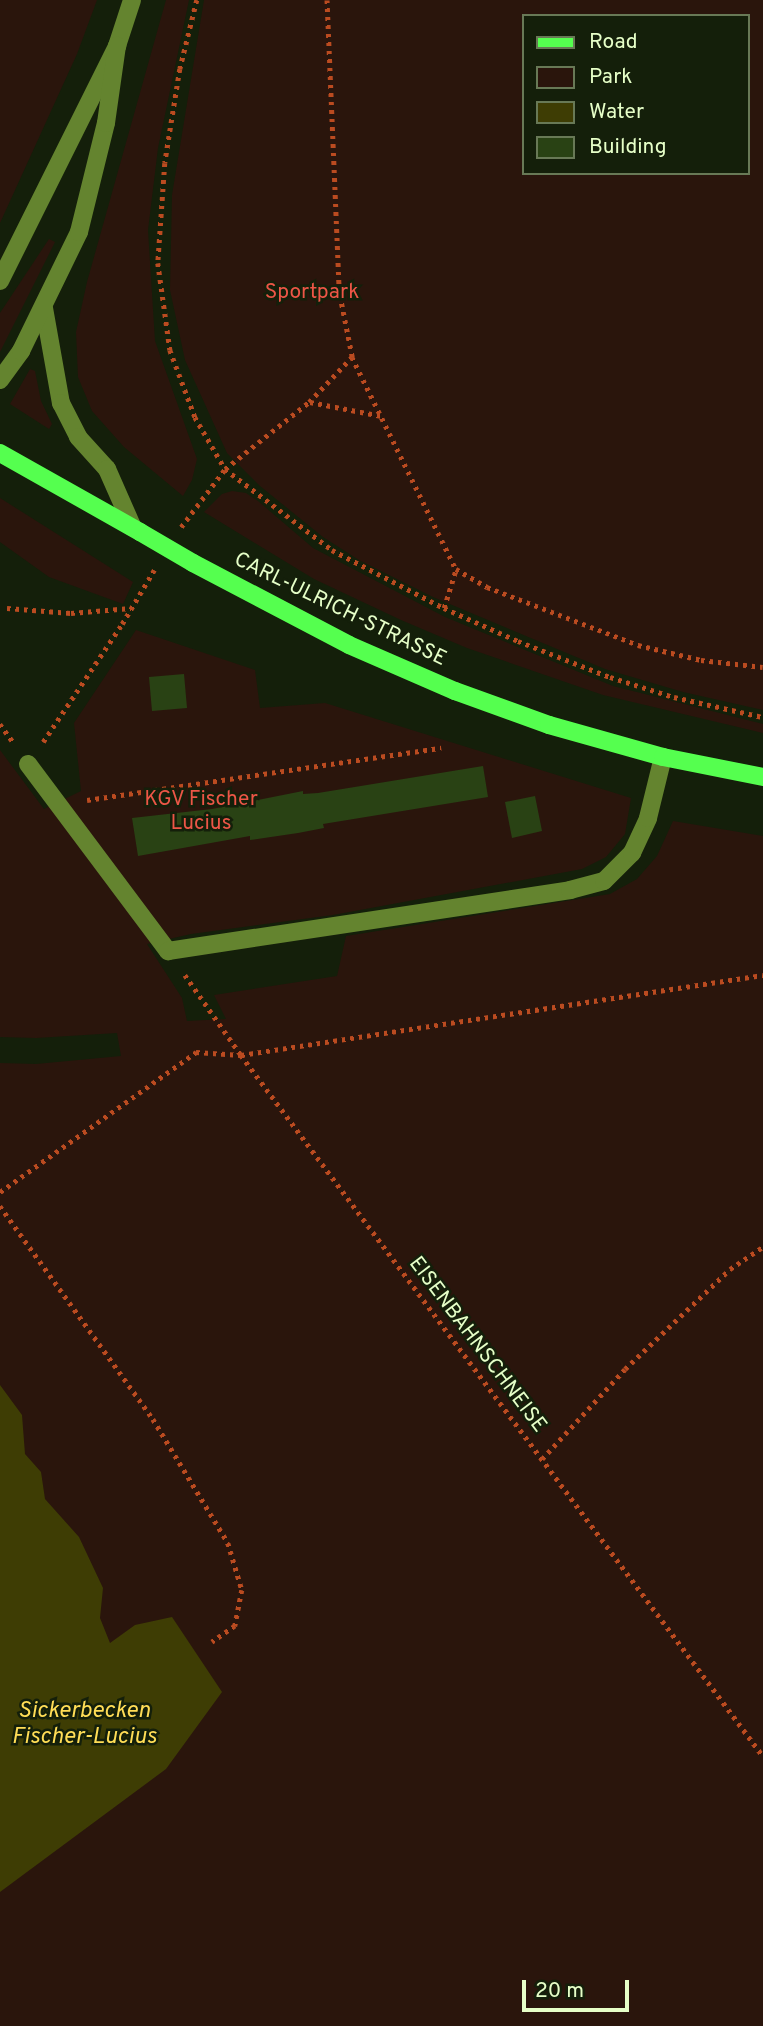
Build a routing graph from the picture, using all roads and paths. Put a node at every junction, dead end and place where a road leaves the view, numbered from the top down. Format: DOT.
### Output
graph roads {
  1 [pos="132,0"];
  2 [pos="197,0"];
  3 [pos="327,0"];
  4 [pos="117,47"];
  5 [pos="0,281"];
  6 [pos="44,308"];
  7 [pos="352,357"];
  8 [pos="0,380"];
  9 [pos="309,402"];
  10 [pos="382,416"];
  11 [pos="0,453"];
  12 [pos="225,469"];
  13 [pos="195,505"];
  14 [pos="137,530"];
  15 [pos="456,569"];
  16 [pos="141,589"];
  17 [pos="6,608"];
  18 [pos="131,608"];
  19 [pos="444,608"];
  20 [pos="763,667"];
  21 [pos="763,717"];
  22 [pos="441,748"];
  23 [pos="663,757"];
  24 [pos="28,764"];
  25 [pos="763,777"];
  26 [pos="59,804"];
  27 [pos="168,951"];
  28 [pos="763,975"];
  29 [pos="241,1055"];
  30 [pos="0,1192"];
  31 [pos="0,1206"];
  32 [pos="763,1247"];
  33 [pos="542,1459"];
  34 [pos="212,1642"];
  35 [pos="763,1756"];
  1 -- 4 [label="street"];
  2 -- 12 [label="path"];
  3 -- 7 [label="path"];
  4 -- 5 [label="street"];
  4 -- 6 [label="street"];
  6 -- 8 [label="street"];
  6 -- 14 [label="street"];
  7 -- 9 [label="path"];
  7 -- 10 [label="path"];
  9 -- 10 [label="path"];
  9 -- 12 [label="path"];
  10 -- 15 [label="path"];
  11 -- 14 [label="main road, CARL-ULRICH-STRASSE"];
  12 -- 13 [label="path"];
  12 -- 19 [label="path"];
  14 -- 23 [label="main road, CARL-ULRICH-STRASSE, bridge"];
  15 -- 19 [label="path"];
  15 -- 20 [label="path"];
  16 -- 18 [label="path"];
  17 -- 18 [label="path"];
  18 -- 24 [label="path"];
  19 -- 21 [label="path"];
  22 -- 26 [label="path"];
  23 -- 25 [label="main road, CARL-ULRICH-STRASSE"];
  23 -- 27 [label="street"];
  24 -- 26 [label="street"];
  26 -- 27 [label="street"];
  27 -- 29 [label="path, EISENBAHNSCHNEISE"];
  28 -- 29 [label="path"];
  29 -- 30 [label="path"];
  29 -- 33 [label="path, EISENBAHNSCHNEISE"];
  31 -- 34 [label="path"];
  32 -- 33 [label="path"];
  33 -- 35 [label="path, EISENBAHNSCHNEISE"];
}
